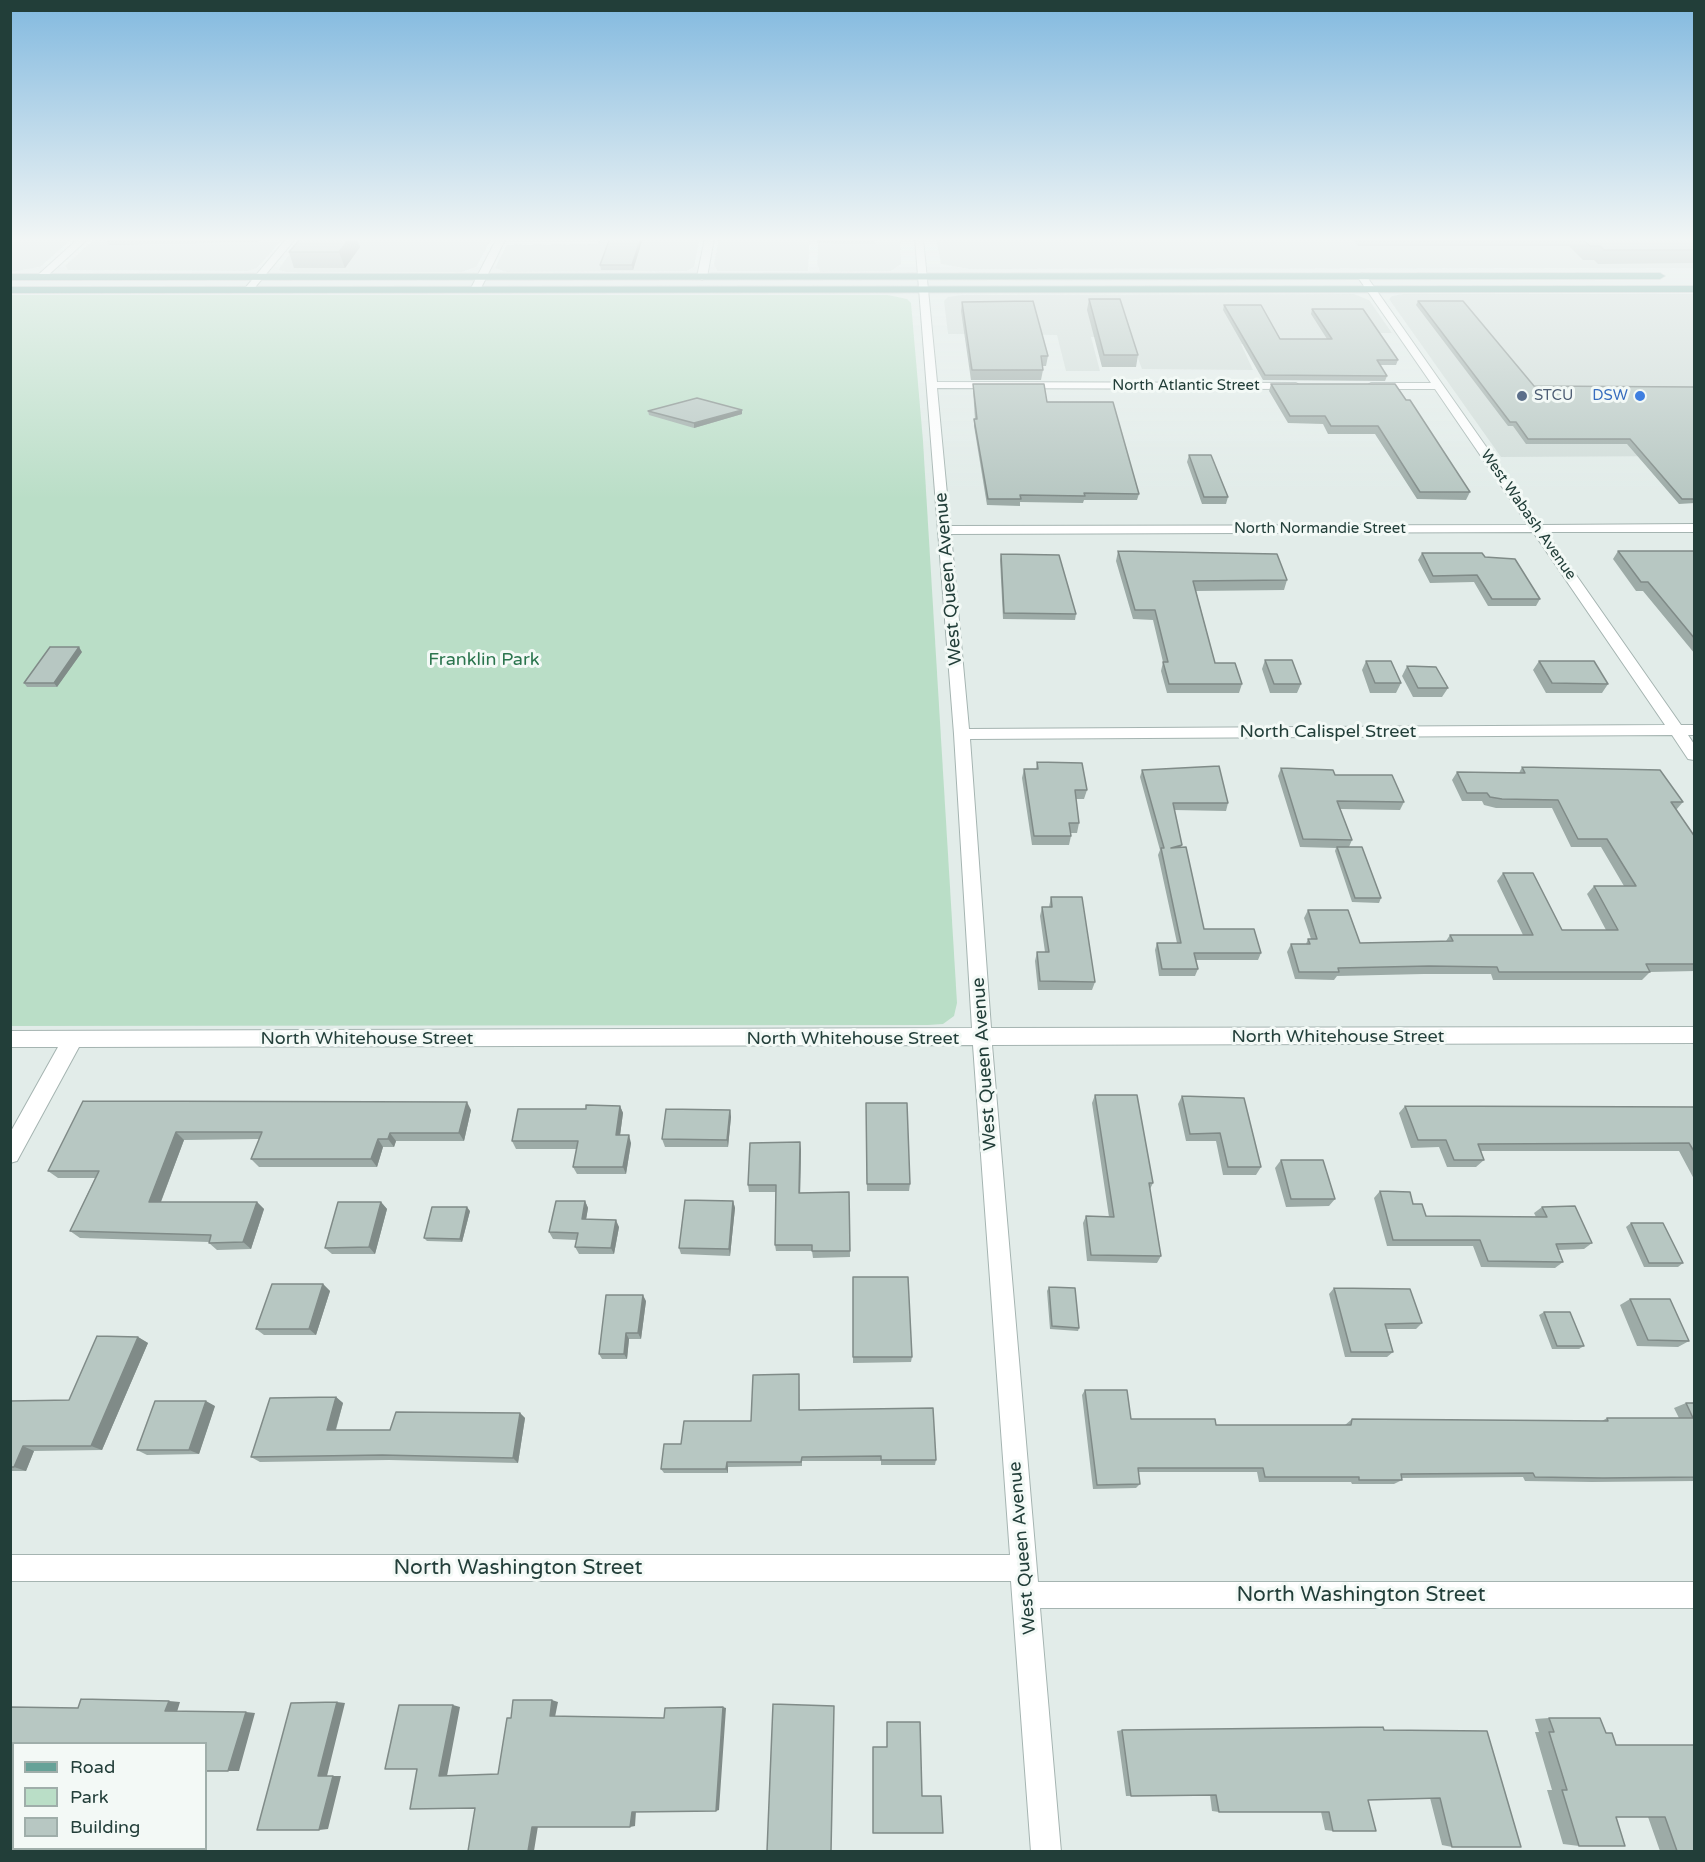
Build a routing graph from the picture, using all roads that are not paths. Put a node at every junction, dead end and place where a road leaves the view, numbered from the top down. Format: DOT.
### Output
graph roads {
  1 [pos="927,325"];
  2 [pos="1396,325"];
  3 [pos="933,386"];
  4 [pos="1303,386"];
  5 [pos="1363,386"];
  6 [pos="1439,386"];
  7 [pos="1695,528"];
  8 [pos="1538,529"];
  9 [pos="945,530"];
  10 [pos="1678,730"];
  11 [pos="1695,730"];
  12 [pos="962,734"];
  13 [pos="1695,755"];
  14 [pos="1695,1035"];
  15 [pos="10,1039"];
  16 [pos="73,1039"];
  17 [pos="982,1039"];
  18 [pos="10,1154"];
  19 [pos="10,1568"];
  20 [pos="1025,1568"];
  21 [pos="1028,1595"];
  22 [pos="1695,1595"];
  23 [pos="1046,1851"];
  1 -- 3 [label="street, West Queen Avenue"];
  2 -- 6 [label="street, West Wabash Avenue"];
  3 -- 4 [label="street, North Atlantic Street"];
  3 -- 9 [label="street, West Queen Avenue"];
  5 -- 6 [label="street"];
  6 -- 8 [label="street, West Wabash Avenue"];
  7 -- 8 [label="street, North Normandie Street"];
  8 -- 9 [label="street, North Normandie Street"];
  8 -- 10 [label="street, West Wabash Avenue"];
  9 -- 12 [label="street, West Queen Avenue"];
  10 -- 11 [label="street, North Calispel Street"];
  10 -- 12 [label="street, North Calispel Street"];
  10 -- 13 [label="street, West Wabash Avenue"];
  12 -- 17 [label="street, West Queen Avenue"];
  14 -- 17 [label="street, North Whitehouse Street"];
  15 -- 16 [label="street, North Whitehouse Street"];
  16 -- 17 [label="street, North Whitehouse Street"];
  16 -- 18 [label="street"];
  17 -- 20 [label="street, West Queen Avenue"];
  19 -- 20 [label="street, North Washington Street"];
  20 -- 21 [label="street, West Queen Avenue"];
  21 -- 22 [label="street, North Washington Street"];
  21 -- 23 [label="street, West Queen Avenue"];
}
